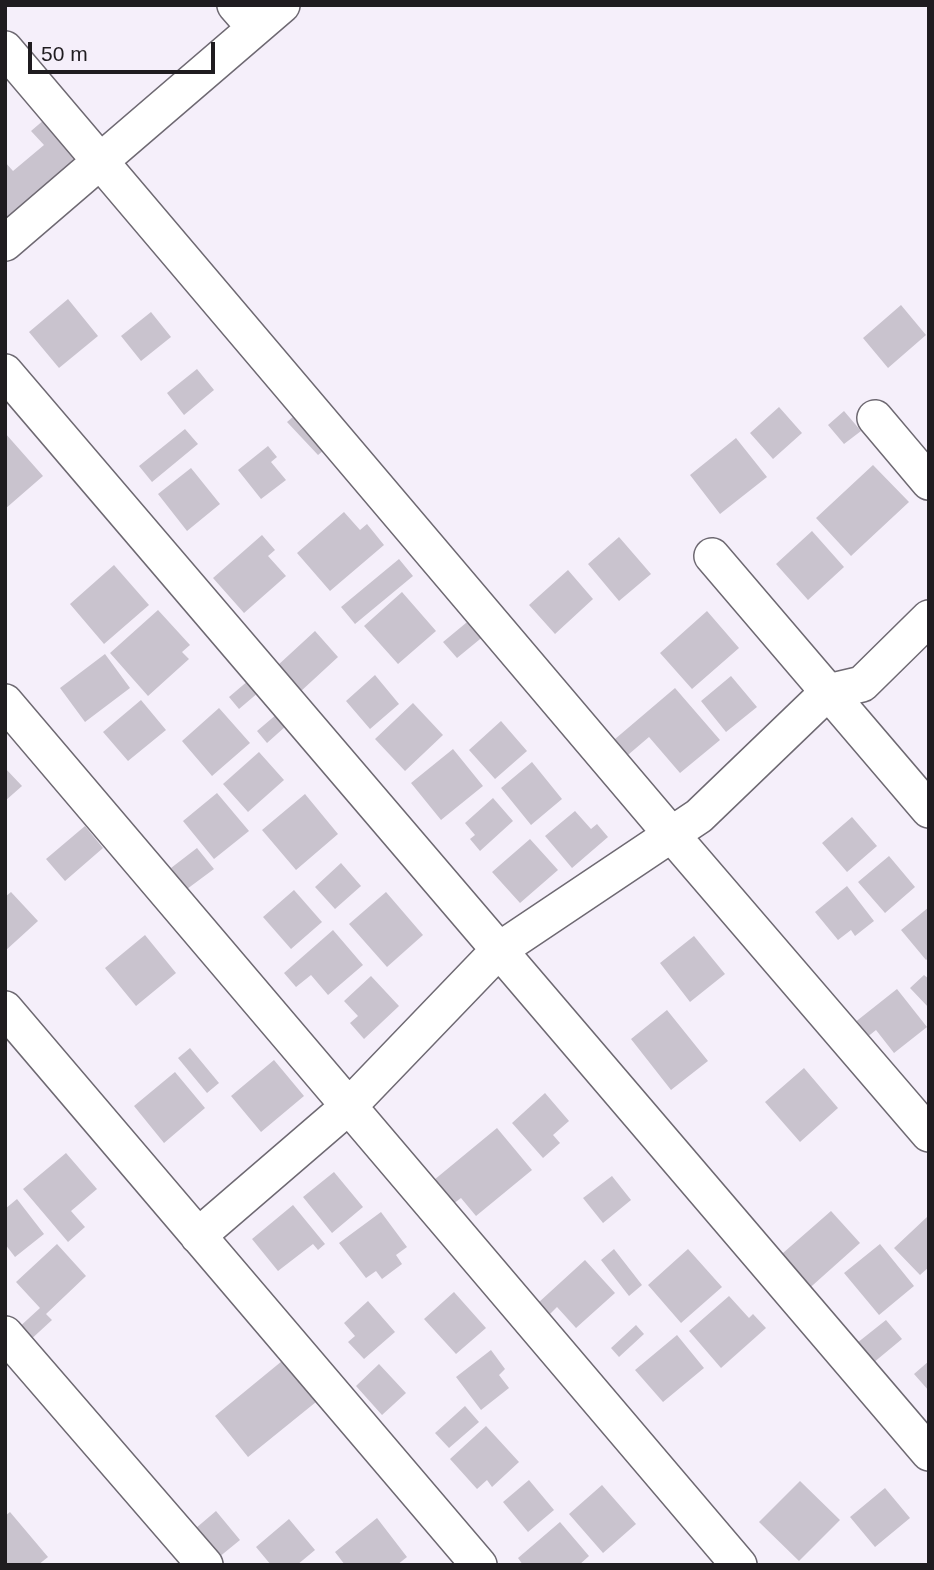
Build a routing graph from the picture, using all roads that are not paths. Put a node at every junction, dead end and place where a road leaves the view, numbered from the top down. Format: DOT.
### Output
graph roads {
  1 [pos="282,5"];
  2 [pos="245,17"];
  3 [pos="5,49"];
  4 [pos="100,160"];
  5 [pos="5,243"];
  6 [pos="5,372"];
  7 [pos="875,418"];
  8 [pos="929,482"];
  9 [pos="712,556"];
  10 [pos="929,618"];
  11 [pos="828,692"];
  12 [pos="5,702"];
  13 [pos="929,810"];
  14 [pos="671,834"];
  15 [pos="499,950"];
  16 [pos="5,1009"];
  17 [pos="349,1106"];
  18 [pos="929,1134"];
  19 [pos="198,1236"];
  20 [pos="5,1335"];
  21 [pos="929,1453"];
  22 [pos="205,1565"];
  23 [pos="479,1565"];
  24 [pos="739,1565"];
  1 -- 2 [label="street"];
  2 -- 4 [label="street"];
  3 -- 4 [label="street"];
  4 -- 5 [label="street"];
  4 -- 14 [label="street"];
  6 -- 15 [label="street"];
  7 -- 8 [label="street"];
  9 -- 11 [label="street"];
  10 -- 11 [label="street"];
  11 -- 13 [label="street"];
  11 -- 14 [label="street"];
  12 -- 17 [label="street"];
  14 -- 15 [label="street"];
  14 -- 18 [label="street"];
  15 -- 17 [label="street"];
  15 -- 21 [label="street"];
  16 -- 19 [label="street"];
  17 -- 19 [label="street"];
  17 -- 24 [label="street"];
  19 -- 23 [label="street"];
  20 -- 22 [label="street"];
}
